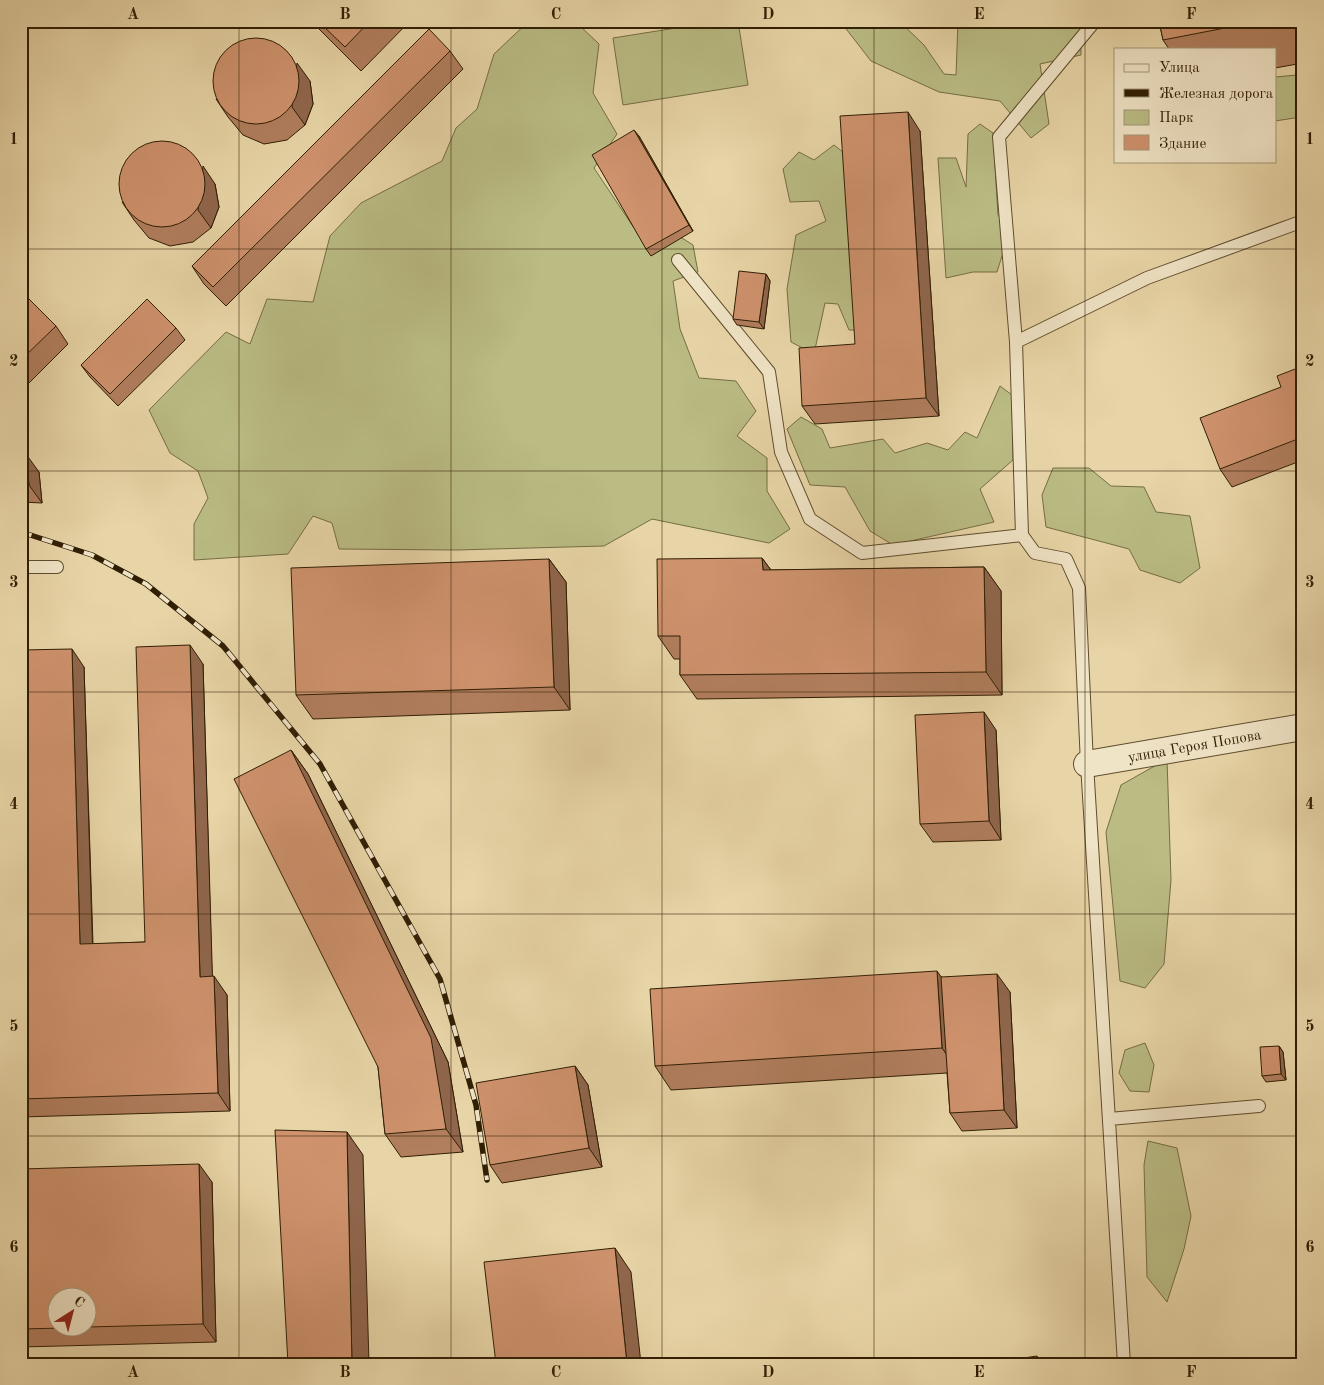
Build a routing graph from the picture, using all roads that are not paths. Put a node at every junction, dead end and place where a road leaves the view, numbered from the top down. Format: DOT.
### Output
graph roads {
  1 [pos="1095,21"];
  2 [pos="1303,220"];
  3 [pos="678,260"];
  4 [pos="1016,342"];
  5 [pos="1022,536"];
  6 [pos="21,567"];
  7 [pos="57,567"];
  8 [pos="1303,727"];
  9 [pos="1086,764"];
  10 [pos="1260,1106"];
  11 [pos="1109,1119"];
  12 [pos="1124,1364"];
  1 -- 4 [label="lane"];
  2 -- 4 [label="lane"];
  3 -- 5 [label="lane"];
  4 -- 5 [label="lane"];
  5 -- 9 [label="lane"];
  6 -- 7 [label="lane"];
  8 -- 9 [label="street, улица Героя Попова"];
  9 -- 11 [label="lane"];
  10 -- 11 [label="lane"];
  11 -- 12 [label="lane"];
}
